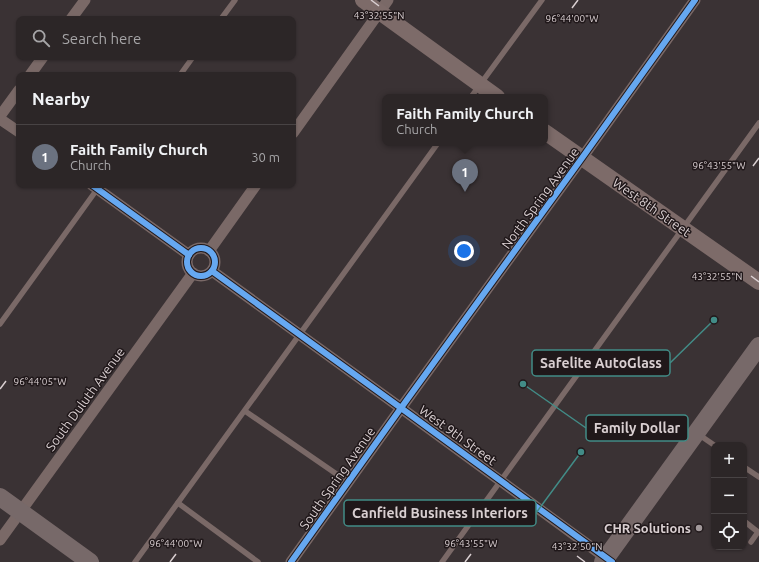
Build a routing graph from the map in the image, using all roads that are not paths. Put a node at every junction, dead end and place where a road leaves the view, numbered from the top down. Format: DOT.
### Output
graph roads {
  1 [pos="85,0"];
  2 [pos="235,0"];
  3 [pos="363,0"];
  4 [pos="542,0"];
  5 [pos="695,0"];
  6 [pos="383,6"];
  7 [pos="73,16"];
  8 [pos="223,16"];
  9 [pos="41,60"];
  10 [pos="191,60"];
  11 [pos="32,72"];
  12 [pos="182,72"];
  13 [pos="476,91"];
  14 [pos="16,94"];
  15 [pos="486,94"];
  16 [pos="0,116"];
  17 [pos="0,119"];
  18 [pos="759,123"];
  19 [pos="296,129"];
  20 [pos="16,130"];
  21 [pos="548,134"];
  22 [pos="436,146"];
  23 [pos="582,158"];
  24 [pos="96,188"];
  25 [pos="100,188"];
  26 [pos="254,188"];
  27 [pos="682,229"];
  28 [pos="209,251"];
  29 [pos="189,255"];
  30 [pos="212,271"];
  31 [pos="193,273"];
  32 [pos="759,282"];
  33 [pos="0,324"];
  34 [pos="300,334"];
  35 [pos="759,346"];
  36 [pos="401,408"];
  37 [pos="244,411"];
  38 [pos="696,433"];
  39 [pos="711,443"];
  40 [pos="747,469"];
  41 [pos="759,477"];
  42 [pos="501,481"];
  43 [pos="348,482"];
  44 [pos="0,497"];
  45 [pos="178,503"];
  46 [pos="20,512"];
  47 [pos="747,523"];
  48 [pos="0,540"];
  49 [pos="751,542"];
  50 [pos="607,560"];
  51 [pos="90,562"];
  52 [pos="135,562"];
  53 [pos="258,562"];
  54 [pos="291,562"];
  55 [pos="442,562"];
  1 -- 7 [label="street"];
  2 -- 8 [label="lane"];
  3 -- 6 [label="street"];
  4 -- 13 [label="lane"];
  5 -- 23 [label="street, North Spring Avenue"];
  6 -- 13 [label="street"];
  6 -- 19 [label="street"];
  9 -- 11 [label="street"];
  10 -- 12 [label="lane"];
  13 -- 15 [label="street"];
  14 -- 16 [label="street"];
  17 -- 20 [label="street"];
  18 -- 27 [label="lane"];
  21 -- 23 [label="street, West 8th Street"];
  22 -- 34 [label="lane"];
  23 -- 27 [label="street, West 8th Street"];
  23 -- 36 [label="street, North Spring Avenue"];
  24 -- 33 [label="lane"];
  25 -- 29 [label="street"];
  26 -- 28 [label="street"];
  27 -- 32 [label="street, West 8th Street"];
  27 -- 42 [label="lane"];
  28 -- 29 [label="street"];
  28 -- 30 [label="street"];
  29 -- 31 [label="street"];
  30 -- 31 [label="street"];
  30 -- 34 [label="street, West 9th Street"];
  31 -- 46 [label="street, South Duluth Avenue"];
  34 -- 36 [label="street, West 9th Street"];
  34 -- 37 [label="lane"];
  35 -- 38 [label="main road"];
  36 -- 42 [label="street, West 9th Street"];
  36 -- 43 [label="street, South Spring Avenue"];
  37 -- 43 [label="lane"];
  37 -- 45 [label="lane"];
  38 -- 39 [label="lane"];
  38 -- 50 [label="main road"];
  40 -- 41 [label="lane"];
  42 -- 50 [label="street, West 9th Street"];
  42 -- 55 [label="lane"];
  43 -- 54 [label="street, South Spring Avenue"];
  44 -- 46 [label="main road"];
  45 -- 52 [label="lane"];
  45 -- 53 [label="lane"];
  46 -- 48 [label="street, South Duluth Avenue"];
  46 -- 51 [label="main road"];
  47 -- 49 [label="lane"];
}
